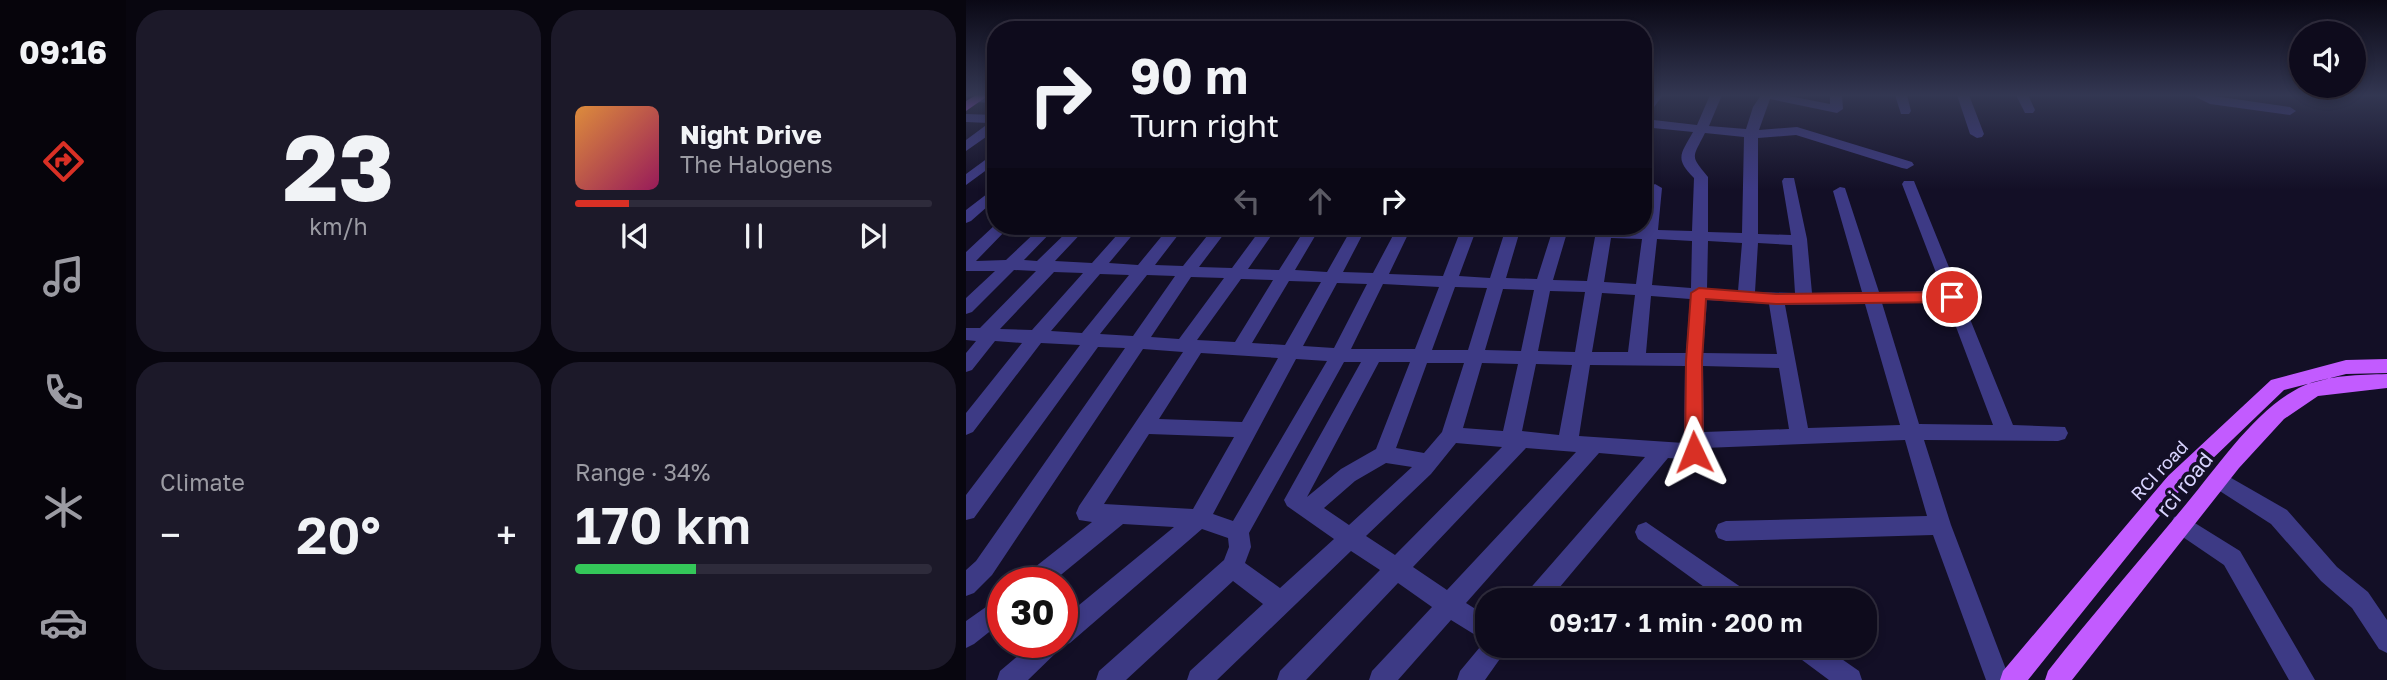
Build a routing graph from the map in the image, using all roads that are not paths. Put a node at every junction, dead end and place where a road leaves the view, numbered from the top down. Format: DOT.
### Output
graph roads {
  1 [pos="1682,127"];
  2 [pos="1754,127"];
  3 [pos="1974,127"];
  4 [pos="987,129"];
  5 [pos="1701,129"];
  6 [pos="1752,134"];
  7 [pos="1977,134"];
  8 [pos="966,147"];
  9 [pos="987,148"];
  10 [pos="987,164"];
  11 [pos="1908,165"];
  12 [pos="966,181"];
  13 [pos="1789,181"];
  14 [pos="1909,184"];
  15 [pos="1655,188"];
  16 [pos="1840,191"];
  17 [pos="987,198"];
  18 [pos="987,211"];
  19 [pos="969,212"];
  20 [pos="1652,216"];
  21 [pos="1652,234"];
  22 [pos="993,235"];
  23 [pos="1041,235"];
  24 [pos="1074,235"];
  25 [pos="1125,235"];
  26 [pos="1170,235"];
  27 [pos="1216,235"];
  28 [pos="1264,235"];
  29 [pos="1309,235"];
  30 [pos="1355,235"];
  31 [pos="1401,235"];
  32 [pos="1466,235"];
  33 [pos="1511,235"];
  34 [pos="1558,235"];
  35 [pos="1603,235"];
  36 [pos="1650,235"];
  37 [pos="1700,236"];
  38 [pos="1750,238"];
  39 [pos="1799,240"];
  40 [pos="966,263"];
  41 [pos="1010,265"];
  42 [pos="1045,267"];
  43 [pos="1095,270"];
  44 [pos="1140,271"];
  45 [pos="1186,273"];
  46 [pos="1235,275"];
  47 [pos="1283,277"];
  48 [pos="1331,278"];
  49 [pos="1379,281"];
  50 [pos="1447,283"];
  51 [pos="1494,285"];
  52 [pos="1543,286"];
  53 [pos="1594,287"];
  54 [pos="1644,290"];
  55 [pos="1699,293"];
  56 [pos="1746,296"];
  57 [pos="1952,297"];
  58 [pos="1804,298"];
  59 [pos="1874,298"];
  60 [pos="1776,299"];
  61 [pos="966,308"];
  62 [pos="966,334"];
  63 [pos="988,334"];
  64 [pos="1037,336"];
  65 [pos="1089,339"];
  66 [pos="1138,344"];
  67 [pos="1190,346"];
  68 [pos="1241,347"];
  69 [pos="1289,352"];
  70 [pos="1339,355"];
  71 [pos="1374,355"];
  72 [pos="1420,355"];
  73 [pos="1473,356"];
  74 [pos="1528,358"];
  75 [pos="1581,358"];
  76 [pos="1636,359"];
  77 [pos="1694,361"];
  78 [pos="1786,361"];
  79 [pos="966,365"];
  80 [pos="2387,366"];
  81 [pos="2387,381"];
  82 [pos="1144,426"];
  83 [pos="966,427"];
  84 [pos="1247,430"];
  85 [pos="1911,432"];
  86 [pos="2006,432"];
  87 [pos="2058,433"];
  88 [pos="1451,435"];
  89 [pos="1800,438"];
  90 [pos="1517,439"];
  91 [pos="1693,440"];
  92 [pos="1568,442"];
  93 [pos="1595,444"];
  94 [pos="1664,449"];
  95 [pos="1384,454"];
  96 [pos="1424,468"];
  97 [pos="2219,480"];
  98 [pos="1308,509"];
  99 [pos="966,511"];
  100 [pos="1119,514"];
  101 [pos="1199,519"];
  102 [pos="2182,524"];
  103 [pos="1940,525"];
  104 [pos="1727,531"];
  105 [pos="1238,532"];
  106 [pos="1646,532"];
  107 [pos="1348,537"];
  108 [pos="1052,567"];
  109 [pos="1232,567"];
  110 [pos="1393,570"];
  111 [pos="966,585"];
  112 [pos="1545,588"];
  113 [pos="1723,588"];
  114 [pos="1280,602"];
  115 [pos="1448,605"];
  116 [pos="987,619"];
  117 [pos="1078,621"];
  118 [pos="1475,623"];
  119 [pos="966,636"];
  120 [pos="2387,641"];
  121 [pos="1034,658"];
  122 [pos="1487,658"];
  123 [pos="1820,658"];
  124 [pos="1009,680"];
  125 [pos="1108,680"];
  126 [pos="1199,680"];
  127 [pos="1289,680"];
  128 [pos="1381,680"];
  129 [pos="1469,680"];
  130 [pos="1850,680"];
  131 [pos="1998,680"];
  132 [pos="2012,680"];
  133 [pos="2057,680"];
  134 [pos="2303,680"];
  1 -- 5 [label="street"];
  2 -- 6 [label="street"];
  3 -- 7 [label="street"];
  4 -- 8 [label="street"];
  5 -- 6 [label="street"];
  5 -- 37 [label="street"];
  6 -- 11 [label="street"];
  6 -- 38 [label="street"];
  8 -- 9 [label="street"];
  10 -- 12 [label="street"];
  13 -- 39 [label="street"];
  14 -- 57 [label="street"];
  15 -- 20 [label="street"];
  16 -- 59 [label="street"];
  17 -- 19 [label="street"];
  18 -- 19 [label="street"];
  21 -- 37 [label="street"];
  22 -- 40 [label="street"];
  23 -- 41 [label="street"];
  24 -- 42 [label="street"];
  25 -- 43 [label="street"];
  26 -- 44 [label="street"];
  27 -- 45 [label="street"];
  28 -- 46 [label="street"];
  29 -- 47 [label="street"];
  30 -- 48 [label="street"];
  31 -- 49 [label="street"];
  32 -- 50 [label="street"];
  33 -- 51 [label="street"];
  34 -- 52 [label="street"];
  35 -- 53 [label="street"];
  36 -- 54 [label="street"];
  37 -- 38 [label="street"];
  37 -- 55 [label="street"];
  38 -- 39 [label="street"];
  38 -- 56 [label="street"];
  39 -- 58 [label="street"];
  40 -- 41 [label="street"];
  41 -- 42 [label="street"];
  41 -- 61 [label="street"];
  42 -- 43 [label="street"];
  42 -- 63 [label="street"];
  43 -- 44 [label="street"];
  43 -- 64 [label="street"];
  44 -- 45 [label="street"];
  44 -- 65 [label="street"];
  45 -- 46 [label="street"];
  45 -- 66 [label="street"];
  46 -- 47 [label="street"];
  46 -- 67 [label="street"];
  47 -- 48 [label="street"];
  47 -- 68 [label="street"];
  48 -- 49 [label="street"];
  48 -- 69 [label="street"];
  49 -- 50 [label="street"];
  49 -- 70 [label="street"];
  50 -- 51 [label="street"];
  50 -- 72 [label="street"];
  51 -- 52 [label="street"];
  51 -- 73 [label="street"];
  52 -- 53 [label="street"];
  52 -- 74 [label="street"];
  53 -- 54 [label="street"];
  53 -- 75 [label="street"];
  54 -- 55 [label="street"];
  54 -- 76 [label="street"];
  55 -- 56 [label="street"];
  55 -- 77 [label="street"];
  56 -- 60 [label="street"];
  57 -- 59 [label="street"];
  57 -- 86 [label="street"];
  58 -- 59 [label="street"];
  58 -- 60 [label="street"];
  59 -- 85 [label="street"];
  60 -- 78 [label="street"];
  62 -- 63 [label="street"];
  63 -- 64 [label="street"];
  63 -- 79 [label="street"];
  64 -- 65 [label="street"];
  64 -- 83 [label="street"];
  65 -- 66 [label="street"];
  65 -- 99 [label="street"];
  66 -- 67 [label="street"];
  66 -- 111 [label="street"];
  67 -- 68 [label="street"];
  67 -- 82 [label="street"];
  68 -- 69 [label="street"];
  69 -- 70 [label="street"];
  69 -- 84 [label="street"];
  70 -- 71 [label="street"];
  70 -- 105 [label="street"];
  71 -- 72 [label="street"];
  71 -- 98 [label="street"];
  72 -- 73 [label="street"];
  72 -- 95 [label="street"];
  73 -- 74 [label="street"];
  73 -- 88 [label="street"];
  74 -- 75 [label="street"];
  74 -- 90 [label="street"];
  75 -- 76 [label="street"];
  75 -- 92 [label="street"];
  76 -- 77 [label="street"];
  77 -- 78 [label="street"];
  77 -- 91 [label="street"];
  78 -- 89 [label="street"];
  80 -- 132 [label="main road, RCI road"];
  81 -- 97 [label="main road, rci road"];
  82 -- 84 [label="street"];
  82 -- 100 [label="street"];
  84 -- 101 [label="street"];
  85 -- 86 [label="street"];
  85 -- 89 [label="street"];
  85 -- 103 [label="street"];
  86 -- 87 [label="street"];
  88 -- 90 [label="street"];
  88 -- 96 [label="street"];
  89 -- 91 [label="street"];
  90 -- 92 [label="street"];
  90 -- 110 [label="street"];
  91 -- 94 [label="street"];
  92 -- 93 [label="street"];
  93 -- 94 [label="street"];
  93 -- 115 [label="street"];
  94 -- 112 [label="street"];
  95 -- 96 [label="street"];
  95 -- 98 [label="street"];
  96 -- 107 [label="street"];
  97 -- 102 [label="main road, rci road"];
  97 -- 120 [label="street"];
  98 -- 107 [label="street"];
  100 -- 101 [label="street"];
  100 -- 108 [label="street"];
  101 -- 105 [label="street"];
  101 -- 117 [label="street"];
  102 -- 133 [label="main road, rci road"];
  102 -- 134 [label="street"];
  103 -- 104 [label="street"];
  103 -- 131 [label="street"];
  105 -- 109 [label="street"];
  106 -- 113 [label="street"];
  107 -- 110 [label="street"];
  107 -- 114 [label="street"];
  109 -- 114 [label="street"];
  109 -- 125 [label="street"];
  110 -- 115 [label="street"];
  110 -- 127 [label="street"];
  114 -- 126 [label="street"];
  115 -- 118 [label="street"];
  115 -- 128 [label="street"];
  116 -- 119 [label="street"];
  121 -- 124 [label="street"];
  122 -- 129 [label="street"];
  123 -- 130 [label="street"];
}
